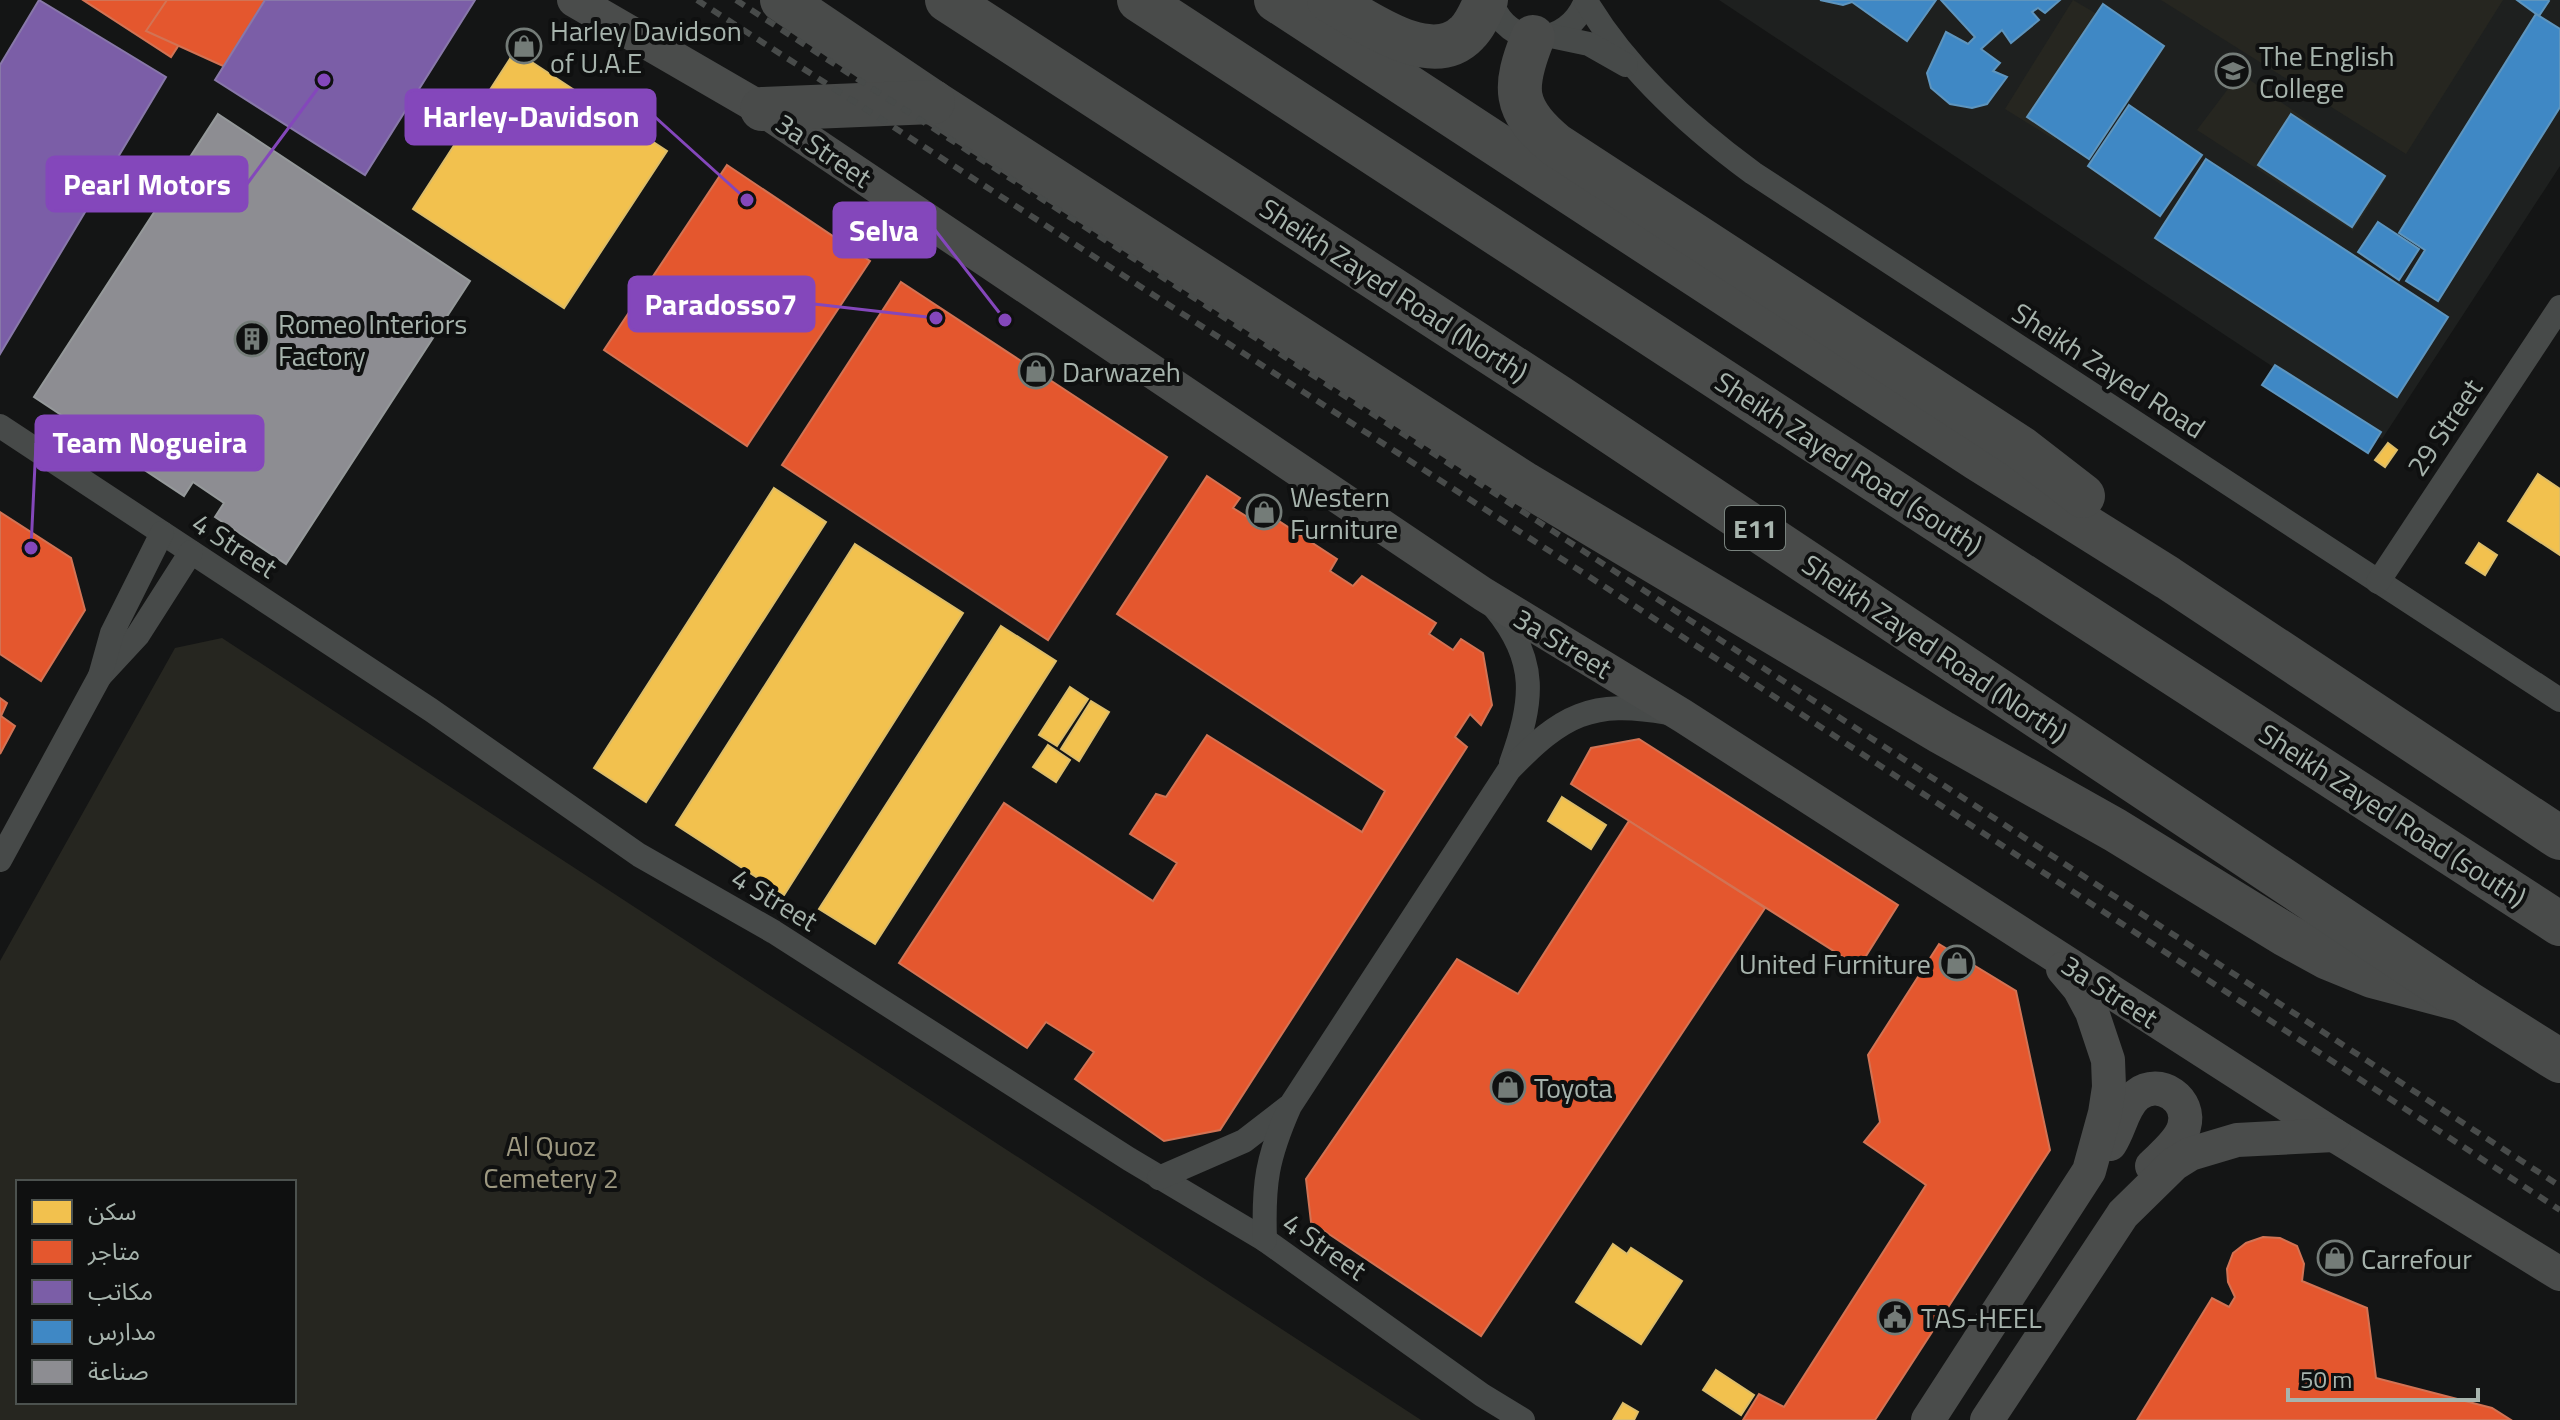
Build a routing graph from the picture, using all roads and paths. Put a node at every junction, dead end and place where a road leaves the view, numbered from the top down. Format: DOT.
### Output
graph roads {
  1 [pos="574,0"];
  2 [pos="782,0"];
  3 [pos="947,0"];
  4 [pos="1139,0"];
  5 [pos="1276,0"];
  6 [pos="1329,0"];
  7 [pos="1489,0"];
  8 [pos="1586,1"];
  9 [pos="1542,37"];
  10 [pos="1638,72"];
  11 [pos="933,102"];
  12 [pos="762,109"];
  13 [pos="2560,307"];
  14 [pos="0,426"];
  15 [pos="162,533"];
  16 [pos="191,552"];
  17 [pos="2168,578"];
  18 [pos="2378,582"];
  19 [pos="1483,594"];
  20 [pos="100,676"];
  21 [pos="2560,700"];
  22 [pos="1683,716"];
  23 [pos="1509,770"];
  24 [pos="2560,838"];
  25 [pos="0,860"];
  26 [pos="2560,924"];
  27 [pos="2050,953"];
  28 [pos="2463,1000"];
  29 [pos="2560,1061"];
  30 [pos="1290,1106"];
  31 [pos="2334,1135"];
  32 [pos="2089,1171"];
  33 [pos="1159,1178"];
  34 [pos="2123,1214"];
  35 [pos="1265,1240"];
  36 [pos="2560,1274"];
  37 [pos="1523,1420"];
  38 [pos="1928,1420"];
  39 [pos="1987,1420"];
  1 -- 12 [label="street, 3a Street"];
  2 -- 11 [label="highway"];
  3 -- 28 [label="highway, Sheikh Zayed Road (North) / E11"];
  4 -- 26 [label="highway, Sheikh Zayed Road (south)"];
  5 -- 17 [label="highway"];
  6 -- 7 [label="highway"];
  7 -- 9 [label="street, Sheikh Zayed Road"];
  8 -- 9 [label="street"];
  8 -- 10 [label="street, Sheikh Zayed Road"];
  9 -- 10 [label="street, Sheikh Zayed Road"];
  9 -- 17 [label="highway"];
  10 -- 18 [label="street, Sheikh Zayed Road"];
  11 -- 12 [label="highway"];
  11 -- 28 [label="highway"];
  12 -- 19 [label="street, 3a Street"];
  13 -- 18 [label="street, 29 Street"];
  14 -- 15 [label="street, 4 Street"];
  15 -- 16 [label="street, 4 Street"];
  15 -- 20 [label="street"];
  16 -- 20 [label="street"];
  16 -- 33 [label="street, 4 Street"];
  17 -- 24 [label="highway"];
  18 -- 21 [label="street, Sheikh Zayed Road"];
  19 -- 22 [label="street, 3a Street"];
  19 -- 23 [label="street"];
  20 -- 25 [label="street"];
  22 -- 23 [label="street"];
  22 -- 27 [label="street, 3a Street"];
  23 -- 30 [label="street"];
  27 -- 31 [label="street, 3a Street"];
  27 -- 32 [label="street"];
  28 -- 29 [label="highway, Sheikh Zayed Road (North) / E11"];
  30 -- 33 [label="street"];
  30 -- 35 [label="street"];
  31 -- 34 [label="street"];
  31 -- 36 [label="street, 3a Street"];
  32 -- 34 [label="street"];
  32 -- 38 [label="street"];
  33 -- 35 [label="street, 4 Street"];
  34 -- 39 [label="street"];
  35 -- 37 [label="street, 4 Street"];
}
